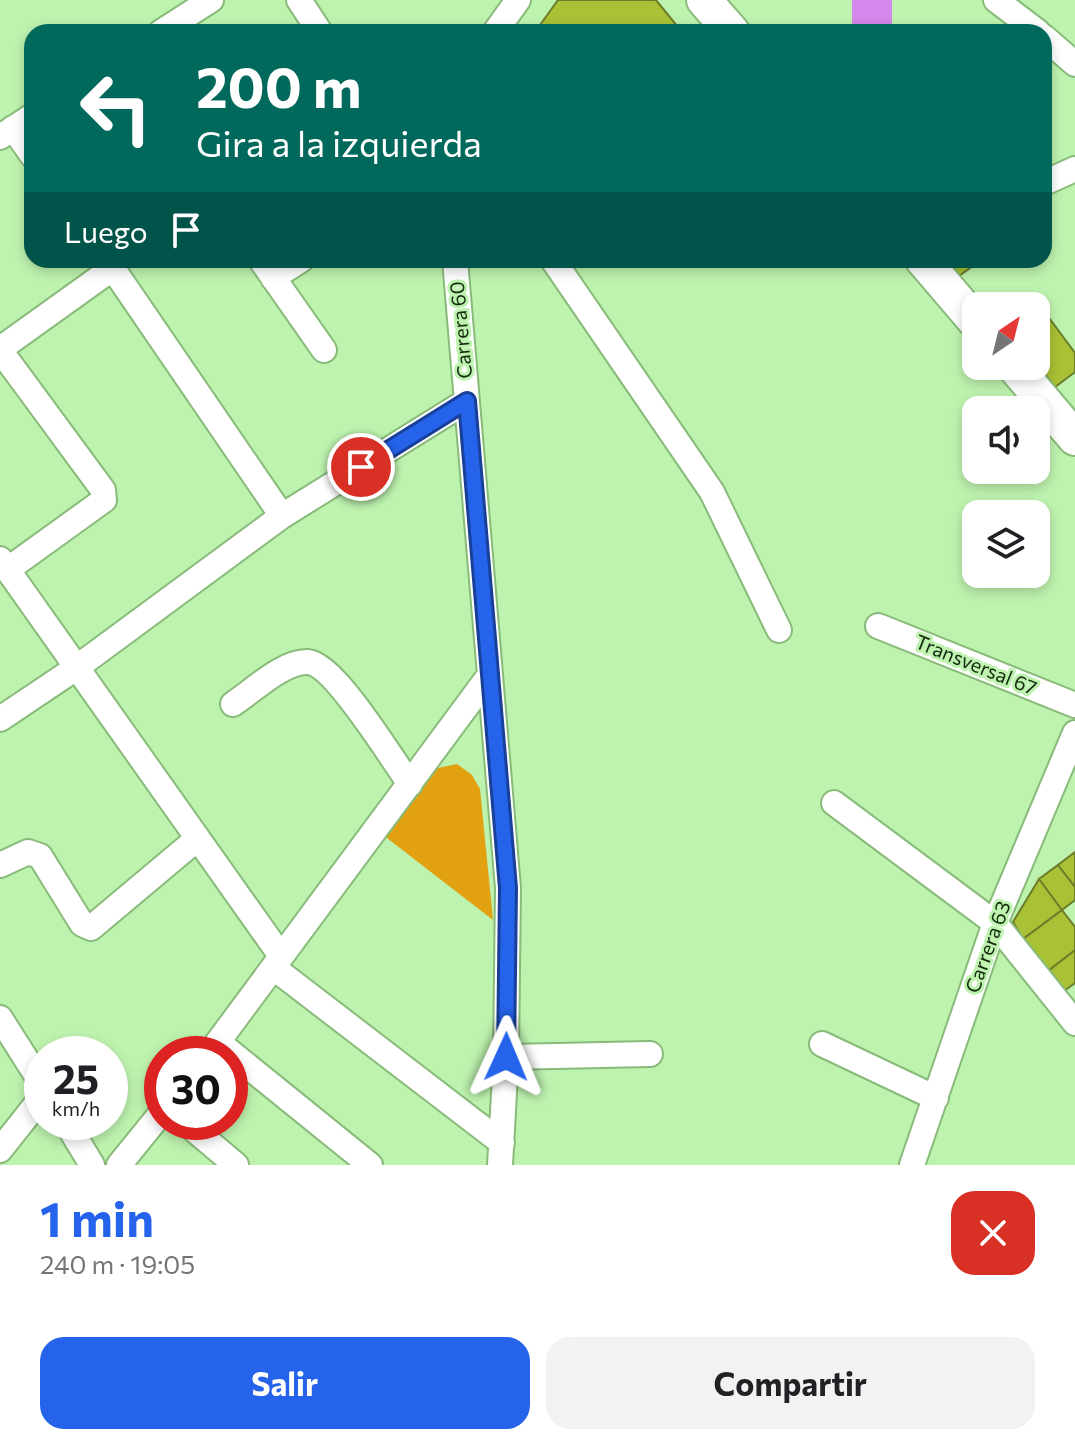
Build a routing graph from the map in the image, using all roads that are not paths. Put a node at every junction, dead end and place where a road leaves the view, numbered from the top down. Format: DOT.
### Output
graph roads {
  1 [pos="211,0"];
  2 [pos="299,0"];
  3 [pos="518,0"];
  4 [pos="704,0"];
  5 [pos="996,0"];
  6 [pos="174,24"];
  7 [pos="315,24"];
  8 [pos="501,24"];
  9 [pos="725,24"];
  10 [pos="1028,24"];
  11 [pos="1052,44"];
  12 [pos="1075,64"];
  13 [pos="1075,169"];
  14 [pos="1052,179"];
  15 [pos="105,268"];
  16 [pos="113,268"];
  17 [pos="456,268"];
  18 [pos="558,268"];
  19 [pos="930,268"];
  20 [pos="267,269"];
  21 [pos="962,306"];
  22 [pos="0,350"];
  23 [pos="324,350"];
  24 [pos="1026,380"];
  25 [pos="467,401"];
  26 [pos="1075,438"];
  27 [pos="282,516"];
  28 [pos="4,564"];
  29 [pos="878,626"];
  30 [pos="779,630"];
  31 [pos="76,668"];
  32 [pos="489,676"];
  33 [pos="233,704"];
  34 [pos="1075,705"];
  35 [pos="0,719"];
  36 [pos="1075,733"];
  37 [pos="410,784"];
  38 [pos="834,803"];
  39 [pos="197,839"];
  40 [pos="0,865"];
  41 [pos="995,923"];
  42 [pos="278,962"];
  43 [pos="0,1018"];
  44 [pos="1075,1023"];
  45 [pos="222,1036"];
  46 [pos="822,1044"];
  47 [pos="650,1054"];
  48 [pos="24,1056"];
  49 [pos="506,1057"];
  50 [pos="248,1074"];
  51 [pos="936,1098"];
  52 [pos="24,1120"];
  53 [pos="144,1134"];
  54 [pos="77,1140"];
  55 [pos="206,1140"];
  56 [pos="0,1150"];
  57 [pos="501,1154"];
  58 [pos="92,1165"];
  59 [pos="119,1165"];
  60 [pos="236,1165"];
  61 [pos="370,1165"];
  62 [pos="912,1165"];
  1 -- 6 [label="street"];
  2 -- 7 [label="street"];
  3 -- 8 [label="street"];
  4 -- 9 [label="street"];
  5 -- 10 [label="street"];
  11 -- 12 [label="street"];
  13 -- 14 [label="street"];
  15 -- 22 [label="street"];
  16 -- 27 [label="street"];
  17 -- 25 [label="street, Carrera 60"];
  18 -- 30 [label="street"];
  19 -- 21 [label="street"];
  20 -- 23 [label="street"];
  22 -- 28 [label="street"];
  24 -- 26 [label="street"];
  25 -- 27 [label="street"];
  25 -- 32 [label="street, Carrera 60"];
  27 -- 31 [label="street"];
  28 -- 31 [label="street"];
  29 -- 34 [label="street, Transversal 67"];
  31 -- 35 [label="street"];
  31 -- 39 [label="street"];
  32 -- 37 [label="street"];
  32 -- 49 [label="street, Carrera 60"];
  33 -- 37 [label="street"];
  36 -- 41 [label="street, Carrera 63"];
  37 -- 42 [label="street"];
  38 -- 41 [label="street"];
  39 -- 40 [label="street"];
  39 -- 42 [label="street"];
  41 -- 44 [label="street"];
  41 -- 51 [label="street, Carrera 63"];
  42 -- 45 [label="street"];
  42 -- 57 [label="street"];
  43 -- 48 [label="street"];
  46 -- 51 [label="street"];
  47 -- 49 [label="street"];
  49 -- 57 [label="street, Carrera 60"];
  50 -- 61 [label="street"];
  51 -- 62 [label="street, Carrera 63"];
  52 -- 56 [label="street"];
  53 -- 59 [label="street"];
  54 -- 58 [label="street"];
  55 -- 60 [label="street"];
}
